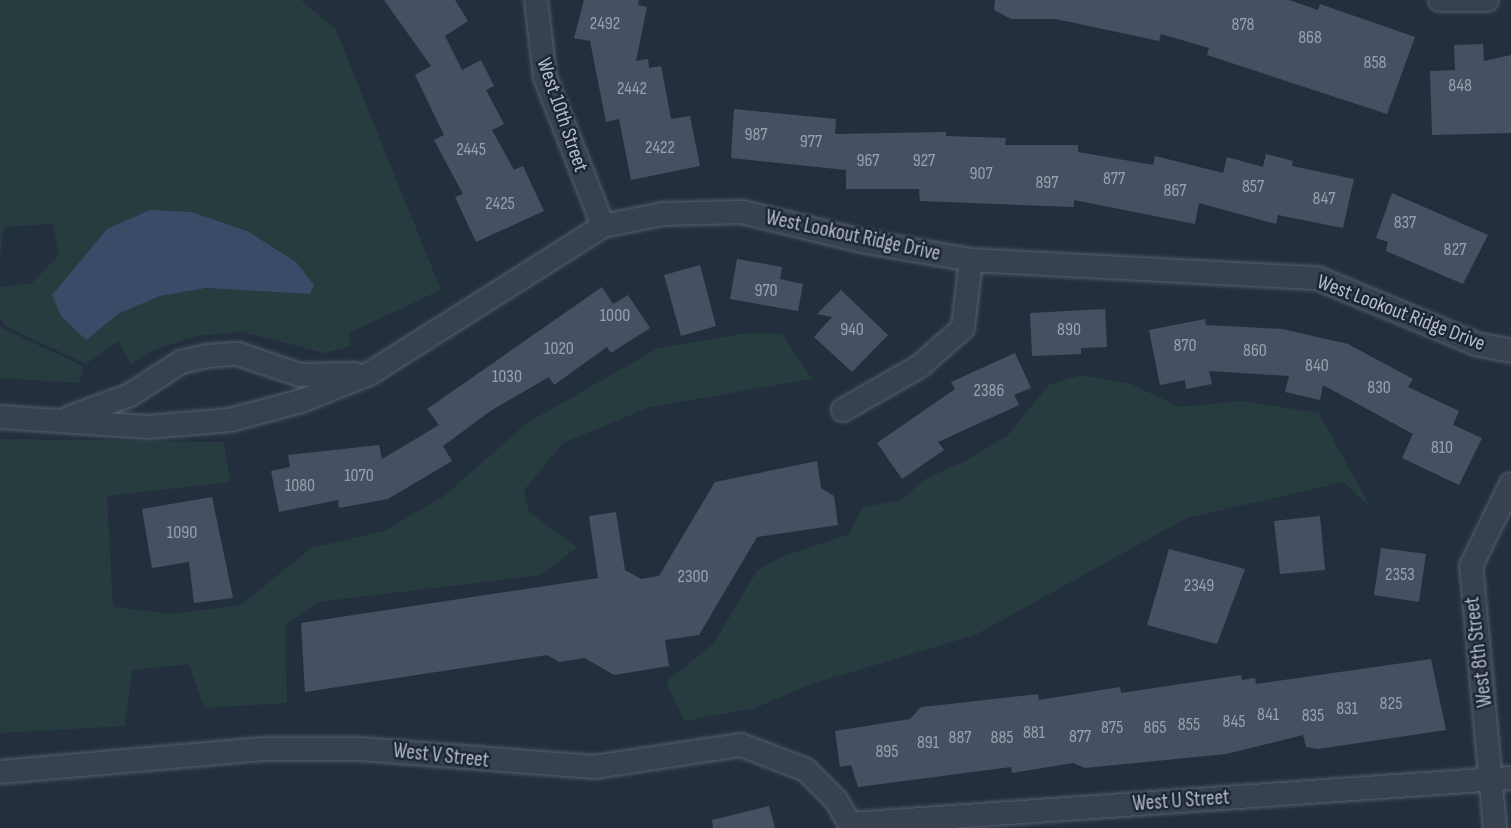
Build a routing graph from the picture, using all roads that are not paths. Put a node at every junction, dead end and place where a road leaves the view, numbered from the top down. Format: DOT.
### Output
graph roads {
  1 [pos="536,0"];
  2 [pos="1440,0"];
  3 [pos="1487,0"];
  4 [pos="603,226"];
  5 [pos="971,260"];
  6 [pos="1511,351"];
  7 [pos="369,374"];
  8 [pos="843,410"];
  9 [pos="0,417"];
  10 [pos="62,420"];
  11 [pos="1511,484"];
  12 [pos="0,772"];
  13 [pos="1502,778"];
  14 [pos="851,826"];
  15 [pos="1494,828"];
  1 -- 4 [label="street, West 10th Street"];
  2 -- 3 [label="street"];
  4 -- 5 [label="street, West Lookout Ridge Drive"];
  4 -- 7 [label="street, West Lookout Ridge Drive"];
  5 -- 6 [label="street, West Lookout Ridge Drive"];
  5 -- 8 [label="street"];
  7 -- 10 [label="street, West Lookout Ridge Drive"];
  7 -- 10 [label="street, West Lookout Ridge Drive"];
  9 -- 10 [label="street, West Lookout Ridge Drive"];
  11 -- 13 [label="street, West 8th Street"];
  12 -- 14 [label="street, West V Street"];
  13 -- 14 [label="street, West U Street"];
  13 -- 15 [label="street, West 8th Street"];
}
